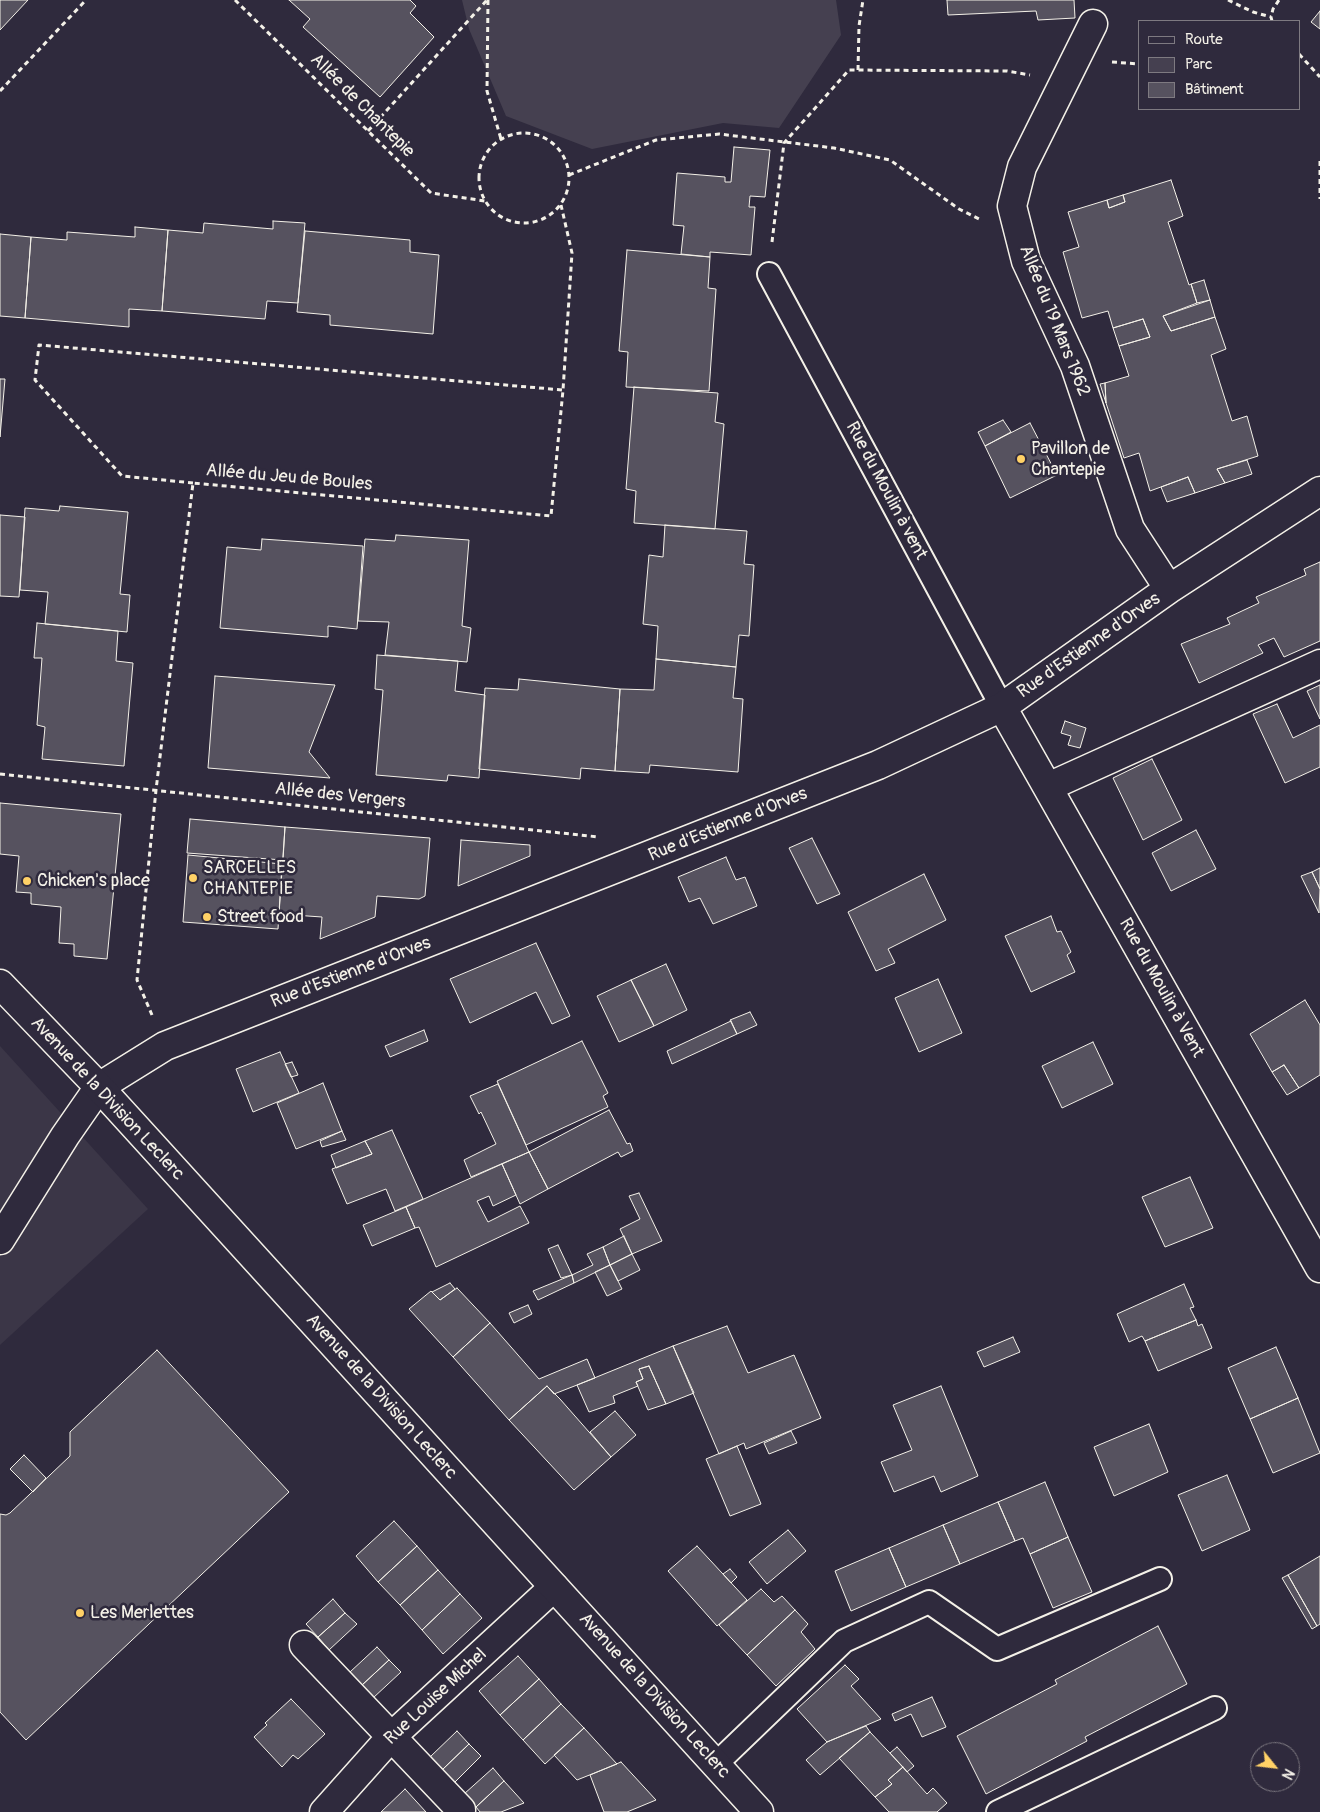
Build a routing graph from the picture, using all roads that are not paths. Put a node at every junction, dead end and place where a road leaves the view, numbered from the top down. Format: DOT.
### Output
graph roads {
  1 [pos="1093,24"];
  2 [pos="769,274"];
  3 [pos="1320,491"];
  4 [pos="1169,589"];
  5 [pos="1320,664"];
  6 [pos="1002,707"];
  7 [pos="1048,787"];
  8 [pos="0,984"];
  9 [pos="99,1087"];
  10 [pos="0,1240"];
  11 [pos="1320,1268"];
  12 [pos="1160,1579"];
  13 [pos="554,1587"];
  14 [pos="304,1645"];
  15 [pos="1216,1708"];
  16 [pos="391,1737"];
  17 [pos="716,1764"];
  18 [pos="461,1810"];
  19 [pos="324,1812"];
  20 [pos="759,1812"];
  21 [pos="998,1812"];
  1 -- 4 [label="street, Allée du 19 Mars 1962"];
  2 -- 6 [label="lane, Rue du Moulin à vent"];
  3 -- 4 [label="street, Rue d'Estienne d'Orves"];
  4 -- 6 [label="street, Rue d'Estienne d'Orves"];
  5 -- 7 [label="street"];
  6 -- 7 [label="street, Rue du Moulin à Vent"];
  6 -- 9 [label="street, Rue d'Estienne d'Orves"];
  7 -- 11 [label="street, Rue du Moulin à Vent"];
  8 -- 9 [label="street, Avenue de la Division Leclerc"];
  9 -- 10 [label="street"];
  9 -- 13 [label="street, Avenue de la Division Leclerc"];
  12 -- 17 [label="lane"];
  13 -- 16 [label="street, Rue Louise Michel"];
  13 -- 17 [label="street, Avenue de la Division Leclerc"];
  14 -- 16 [label="street"];
  15 -- 21 [label="lane"];
  16 -- 18 [label="street"];
  16 -- 19 [label="street, Rue Louise Michel"];
  17 -- 20 [label="street, Avenue de la Division Leclerc"];
}
